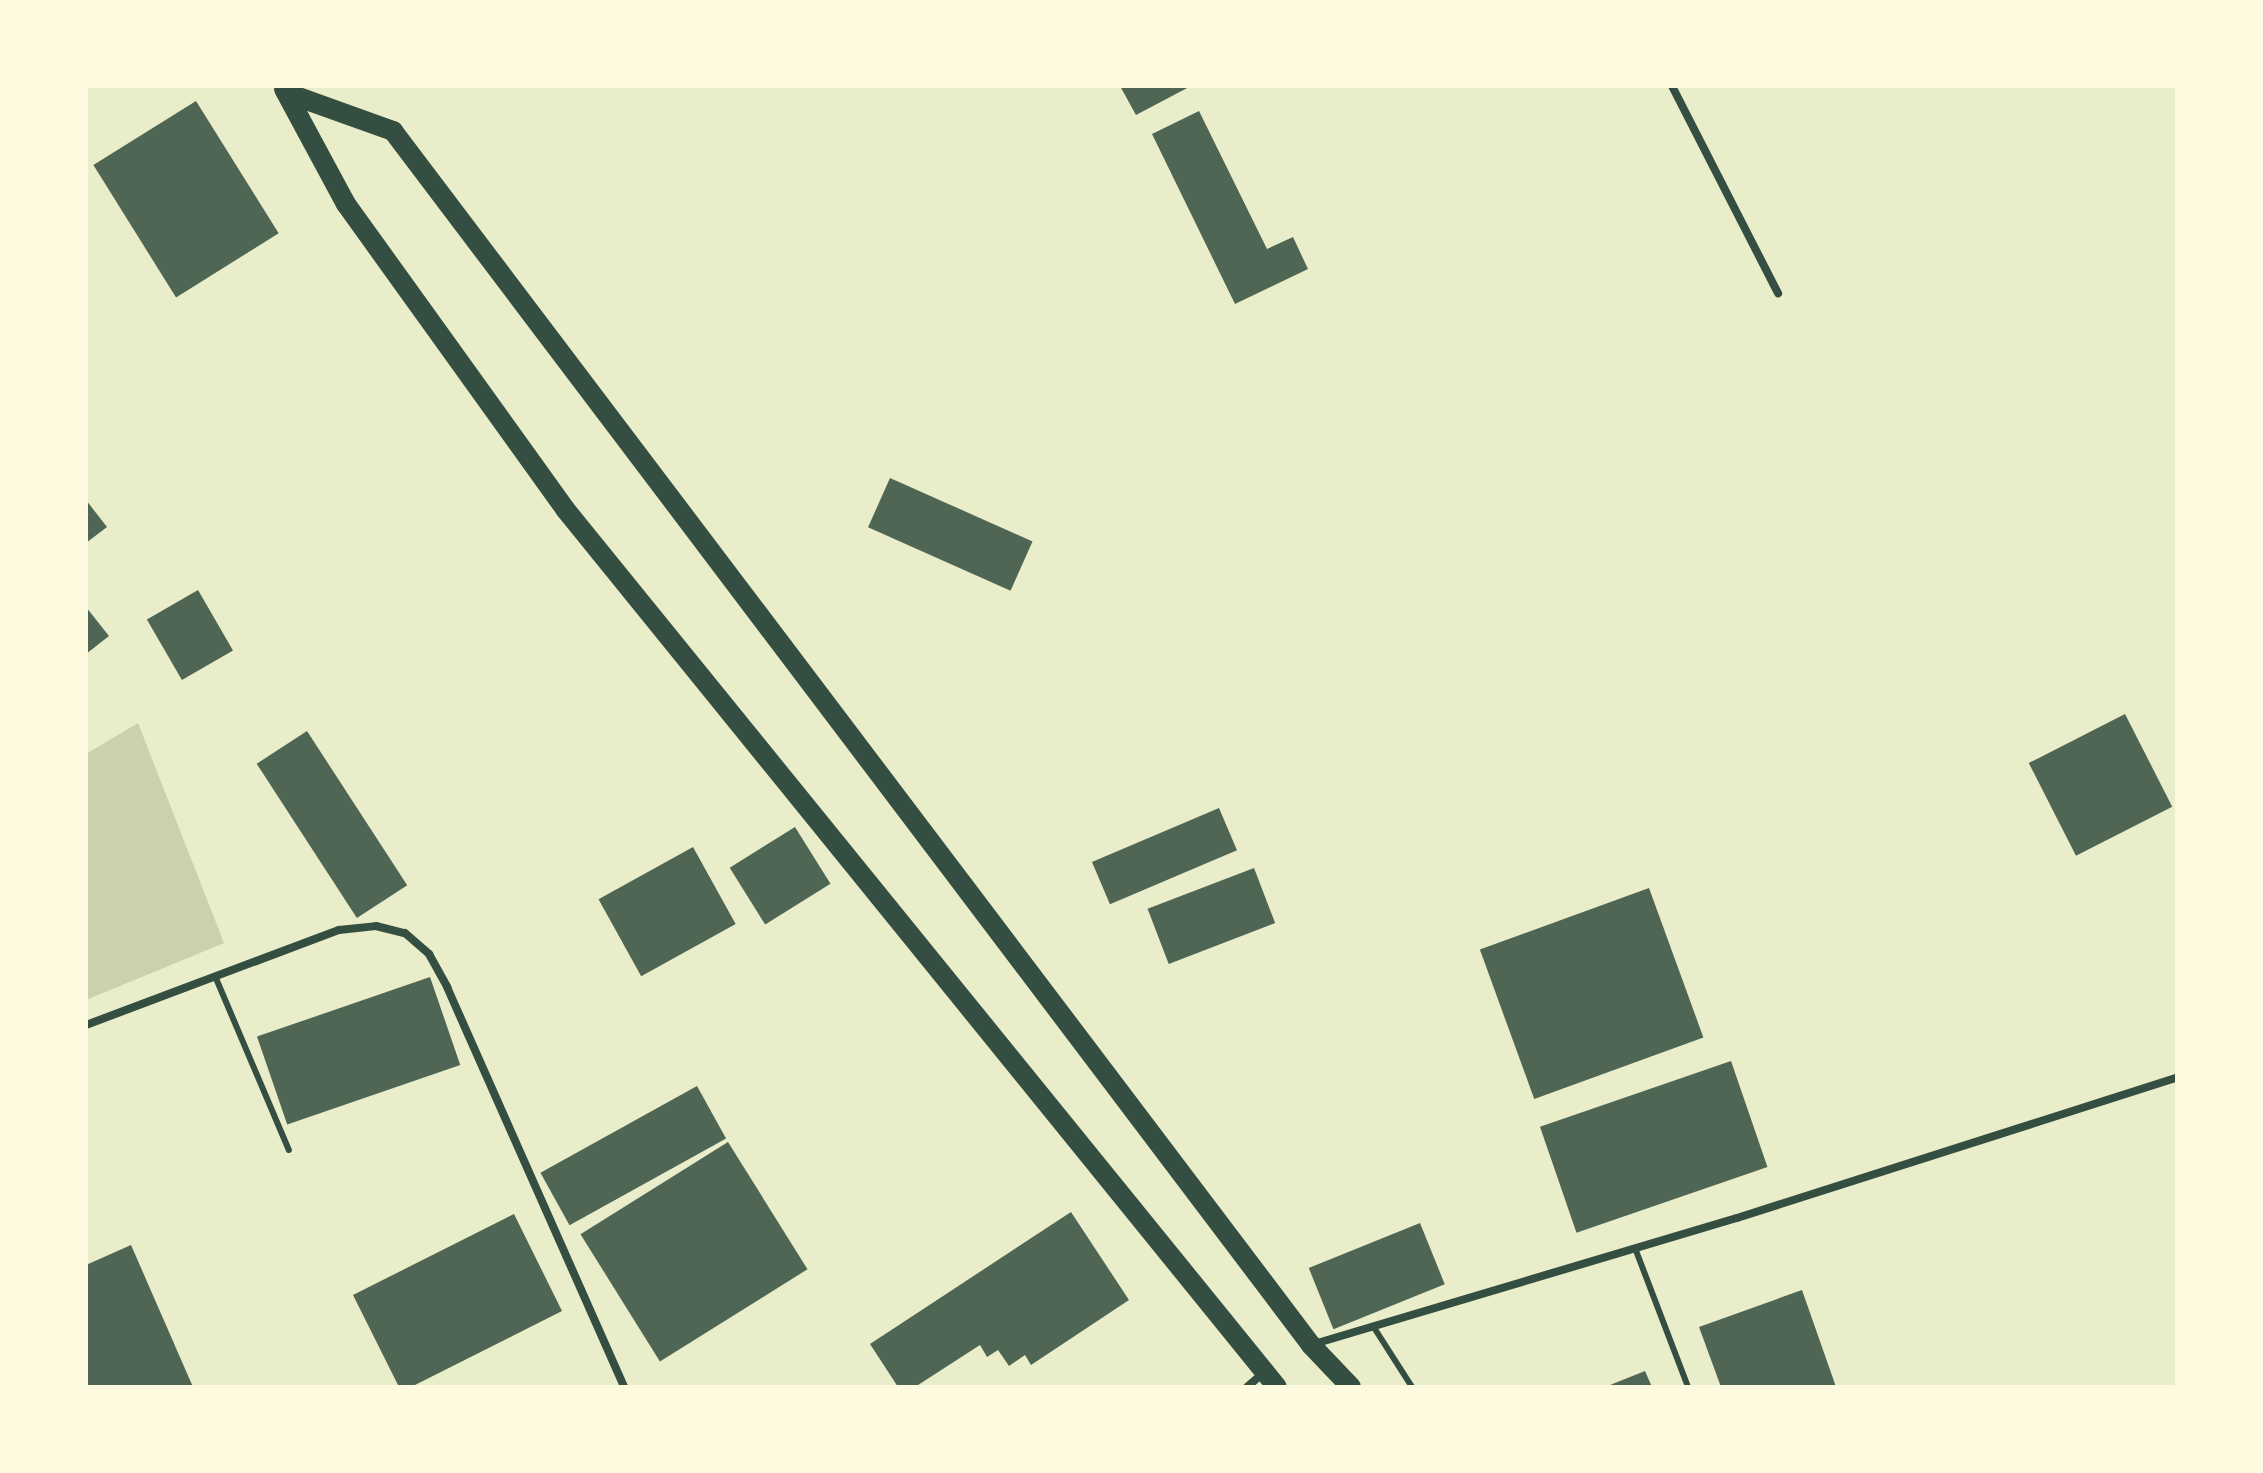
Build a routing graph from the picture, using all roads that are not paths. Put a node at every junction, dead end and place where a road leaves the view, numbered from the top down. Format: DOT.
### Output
graph roads {
  1 [pos="1672,86"];
  2 [pos="284,89"];
  3 [pos="1778,293"];
  4 [pos="215,976"];
  5 [pos="86,1025"];
  6 [pos="2177,1078"];
  7 [pos="289,1150"];
  8 [pos="1635,1248"];
  9 [pos="1373,1326"];
  10 [pos="1311,1345"];
  11 [pos="1271,1379"];
  12 [pos="624,1387"];
  13 [pos="1247,1387"];
  14 [pos="1351,1387"];
  15 [pos="1412,1387"];
  16 [pos="1688,1387"];
  1 -- 3 [label="street"];
  2 -- 10 [label="main road"];
  2 -- 11 [label="main road"];
  4 -- 5 [label="street"];
  4 -- 7 [label="lane"];
  4 -- 12 [label="street"];
  6 -- 8 [label="street"];
  8 -- 9 [label="street"];
  8 -- 16 [label="lane"];
  9 -- 10 [label="street"];
  9 -- 15 [label="lane"];
  10 -- 14 [label="main road"];
  11 -- 13 [label="street"];
}
